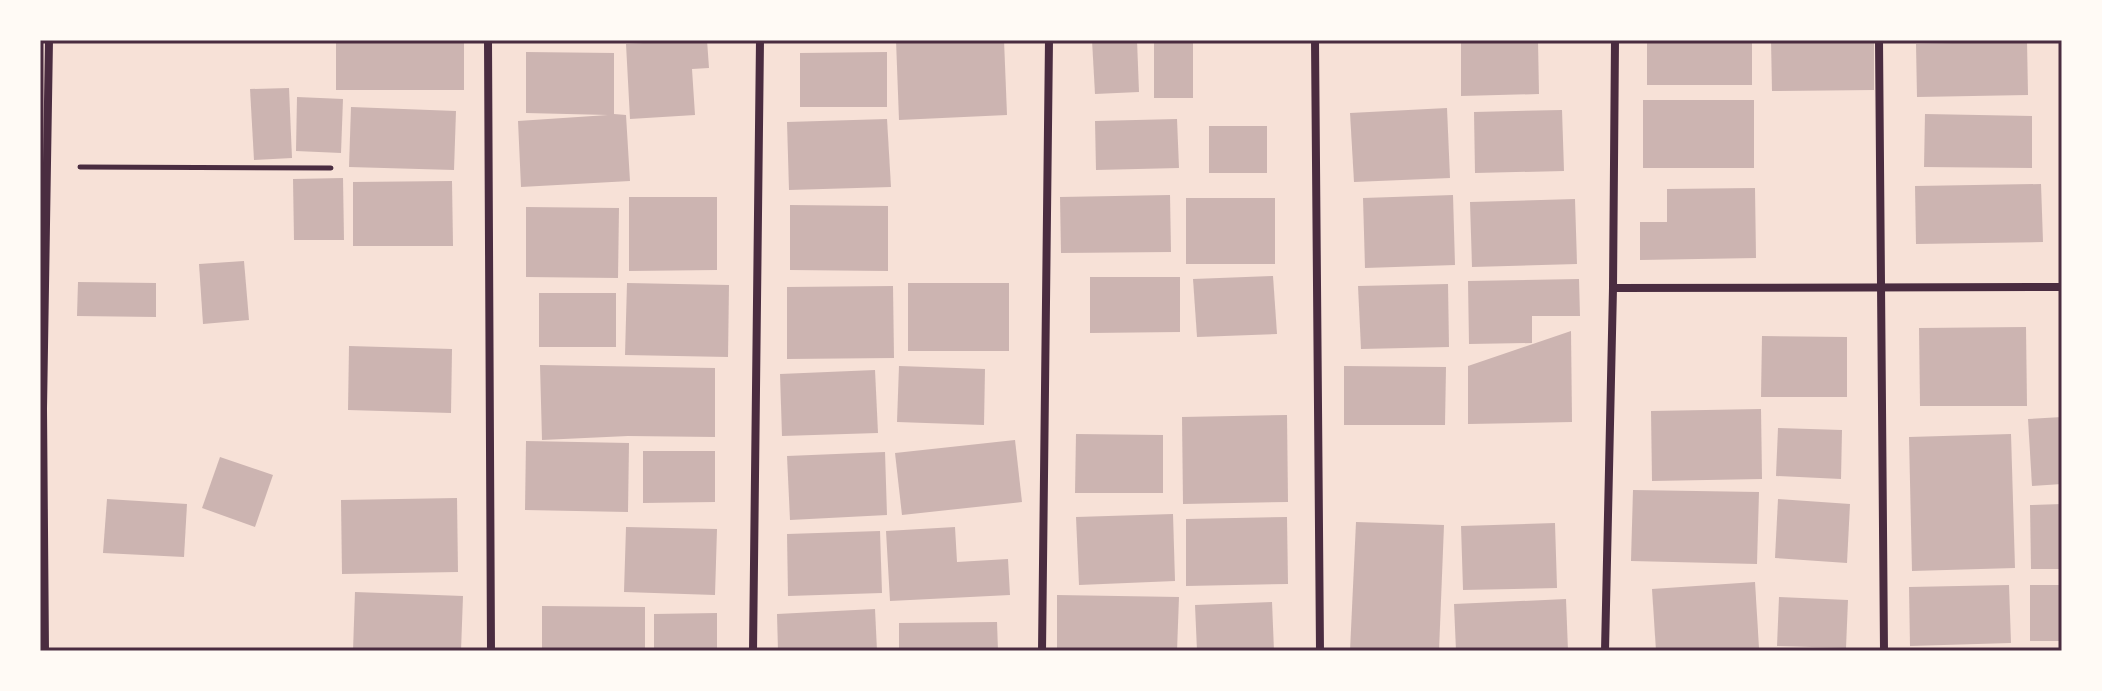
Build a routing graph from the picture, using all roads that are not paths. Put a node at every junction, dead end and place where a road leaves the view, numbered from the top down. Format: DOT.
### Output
graph roads {
  1 [pos="49,40"];
  2 [pos="488,40"];
  3 [pos="760,40"];
  4 [pos="1049,40"];
  5 [pos="1315,40"];
  6 [pos="1615,40"];
  7 [pos="1879,40"];
  8 [pos="1880,287"];
  9 [pos="2062,287"];
  10 [pos="1613,288"];
  11 [pos="45,651"];
  12 [pos="491,651"];
  13 [pos="753,651"];
  14 [pos="1042,651"];
  15 [pos="1320,651"];
  16 [pos="1605,651"];
  17 [pos="1884,651"];
  1 -- 11 [label="street"];
  2 -- 12 [label="street"];
  3 -- 13 [label="street"];
  4 -- 14 [label="street"];
  5 -- 15 [label="street"];
  6 -- 10 [label="street"];
  7 -- 8 [label="street"];
  8 -- 9 [label="street"];
  8 -- 10 [label="street"];
  8 -- 17 [label="street"];
  10 -- 16 [label="street"];
}
